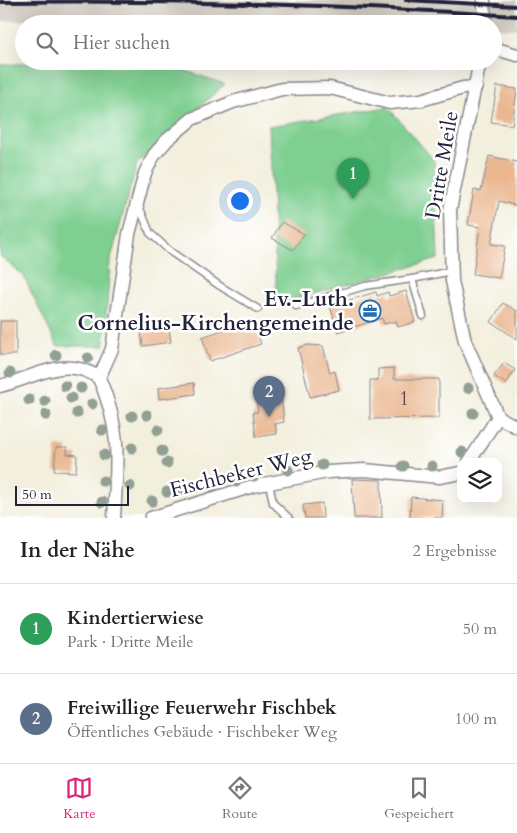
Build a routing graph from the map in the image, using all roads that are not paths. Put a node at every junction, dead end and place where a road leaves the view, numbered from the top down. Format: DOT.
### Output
graph roads {
  1 [pos="484,0"];
  2 [pos="485,15"];
  3 [pos="502,51"];
  4 [pos="517,55"];
  5 [pos="479,70"];
  6 [pos="476,86"];
  7 [pos="137,203"];
  8 [pos="452,271"];
  9 [pos="412,279"];
  10 [pos="296,306"];
  11 [pos="258,309"];
  12 [pos="423,316"];
  13 [pos="99,378"];
  14 [pos="0,386"];
  15 [pos="498,417"];
  16 [pos="517,427"];
  17 [pos="472,458"];
  18 [pos="457,474"];
  19 [pos="269,483"];
  20 [pos="114,518"];
  21 [pos="151,518"];
  22 [pos="289,518"];
  1 -- 2 [label="street"];
  3 -- 4 [label="street"];
  5 -- 6 [label="street, Dritte Meile"];
  6 -- 7 [label="street"];
  6 -- 8 [label="street, Dritte Meile"];
  7 -- 11 [label="lane"];
  7 -- 13 [label="street"];
  8 -- 9 [label="lane"];
  8 -- 15 [label="street, Dritte Meile"];
  9 -- 10 [label="lane"];
  9 -- 12 [label="lane"];
  13 -- 14 [label="street"];
  13 -- 20 [label="street"];
  15 -- 16 [label="street"];
  15 -- 17 [label="street"];
  18 -- 19 [label="street, Fischbeker Weg"];
  19 -- 21 [label="street, Fischbeker Weg"];
  19 -- 22 [label="lane"];
}
